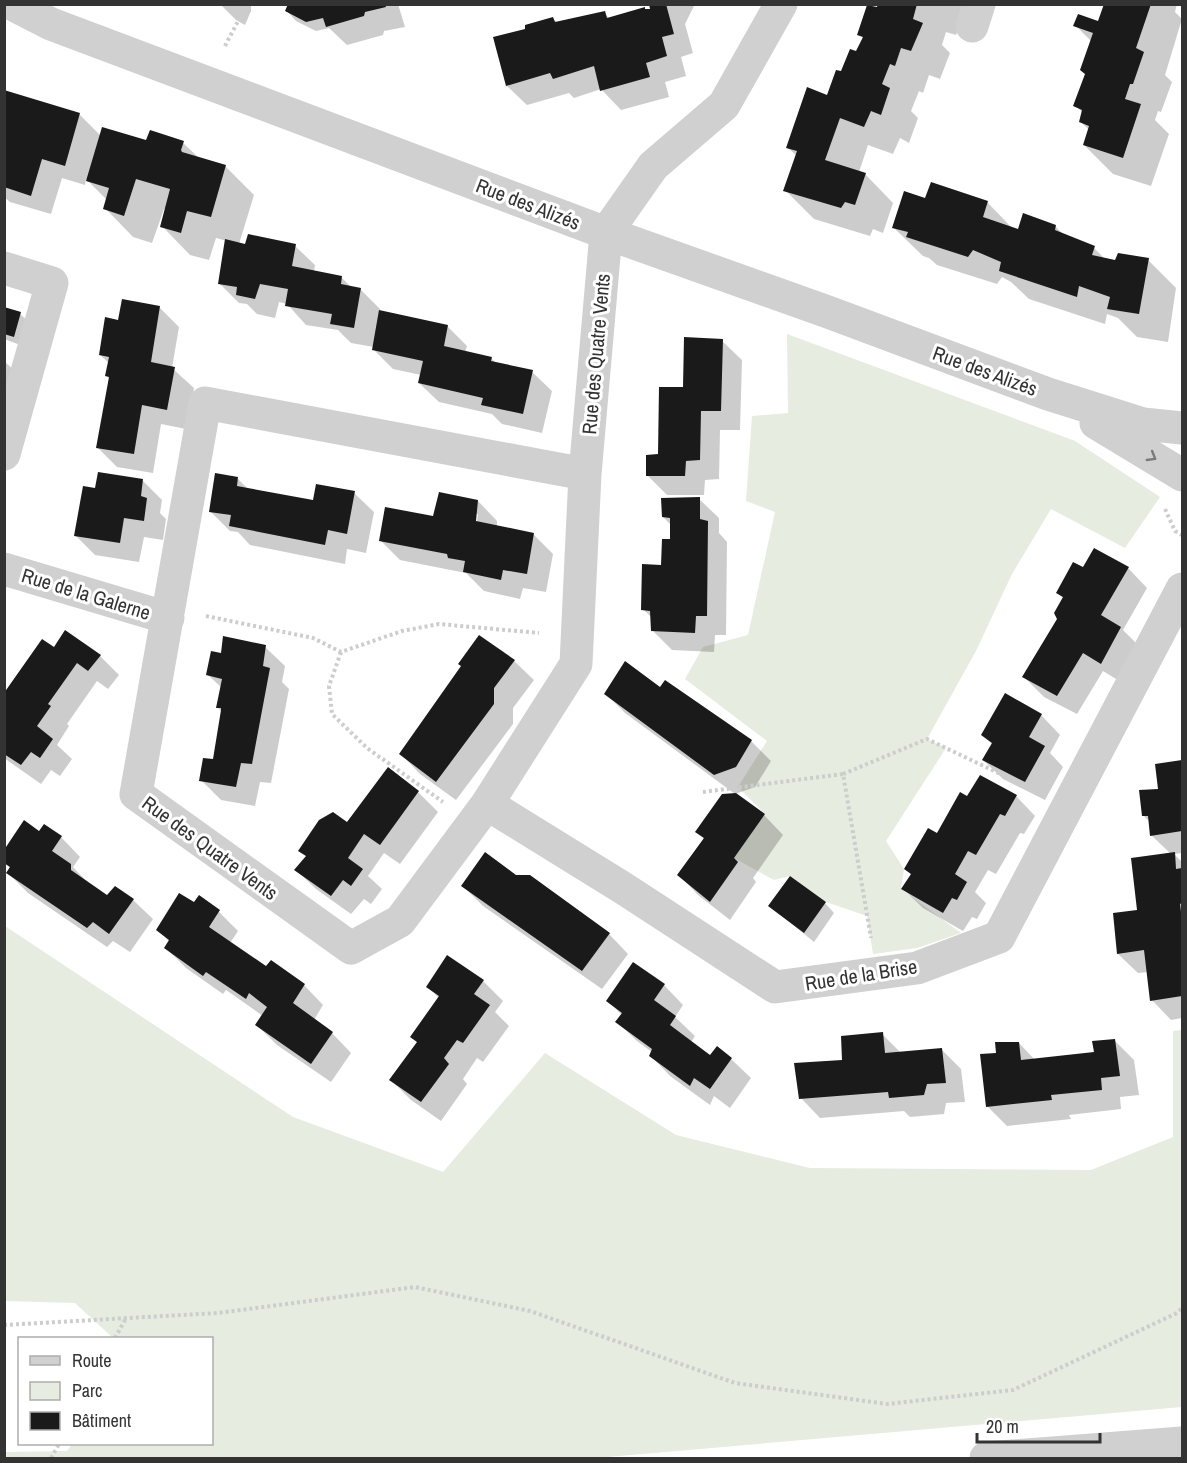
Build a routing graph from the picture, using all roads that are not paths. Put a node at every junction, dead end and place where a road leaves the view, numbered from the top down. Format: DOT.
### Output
graph roads {
  1 [pos="12,4"];
  2 [pos="781,4"];
  3 [pos="606,233"];
  4 [pos="4,268"];
  5 [pos="1048,394"];
  6 [pos="1182,428"];
  7 [pos="4,454"];
  8 [pos="585,474"];
  9 [pos="1182,475"];
  10 [pos="4,569"];
  11 [pos="1182,589"];
  12 [pos="169,614"];
  13 [pos="480,813"];
  14 [pos="1182,1443"];
  15 [pos="986,1458"];
  1 -- 3 [label="street, Rue des Alizés"];
  2 -- 3 [label="street"];
  3 -- 5 [label="street, Rue des Alizés"];
  3 -- 8 [label="street, Rue des Quatre Vents"];
  4 -- 7 [label="street"];
  5 -- 6 [label="street, Rue des Alizés"];
  5 -- 9 [label="street, Rue des Alizés, one-way"];
  8 -- 12 [label="street, Rue des Quatre Vents"];
  8 -- 13 [label="street, Rue des Quatre Vents"];
  10 -- 12 [label="street, Rue de la Galerne"];
  11 -- 13 [label="street, Rue de la Brise"];
  12 -- 13 [label="street, Rue des Quatre Vents"];
  14 -- 15 [label="street"];
}
